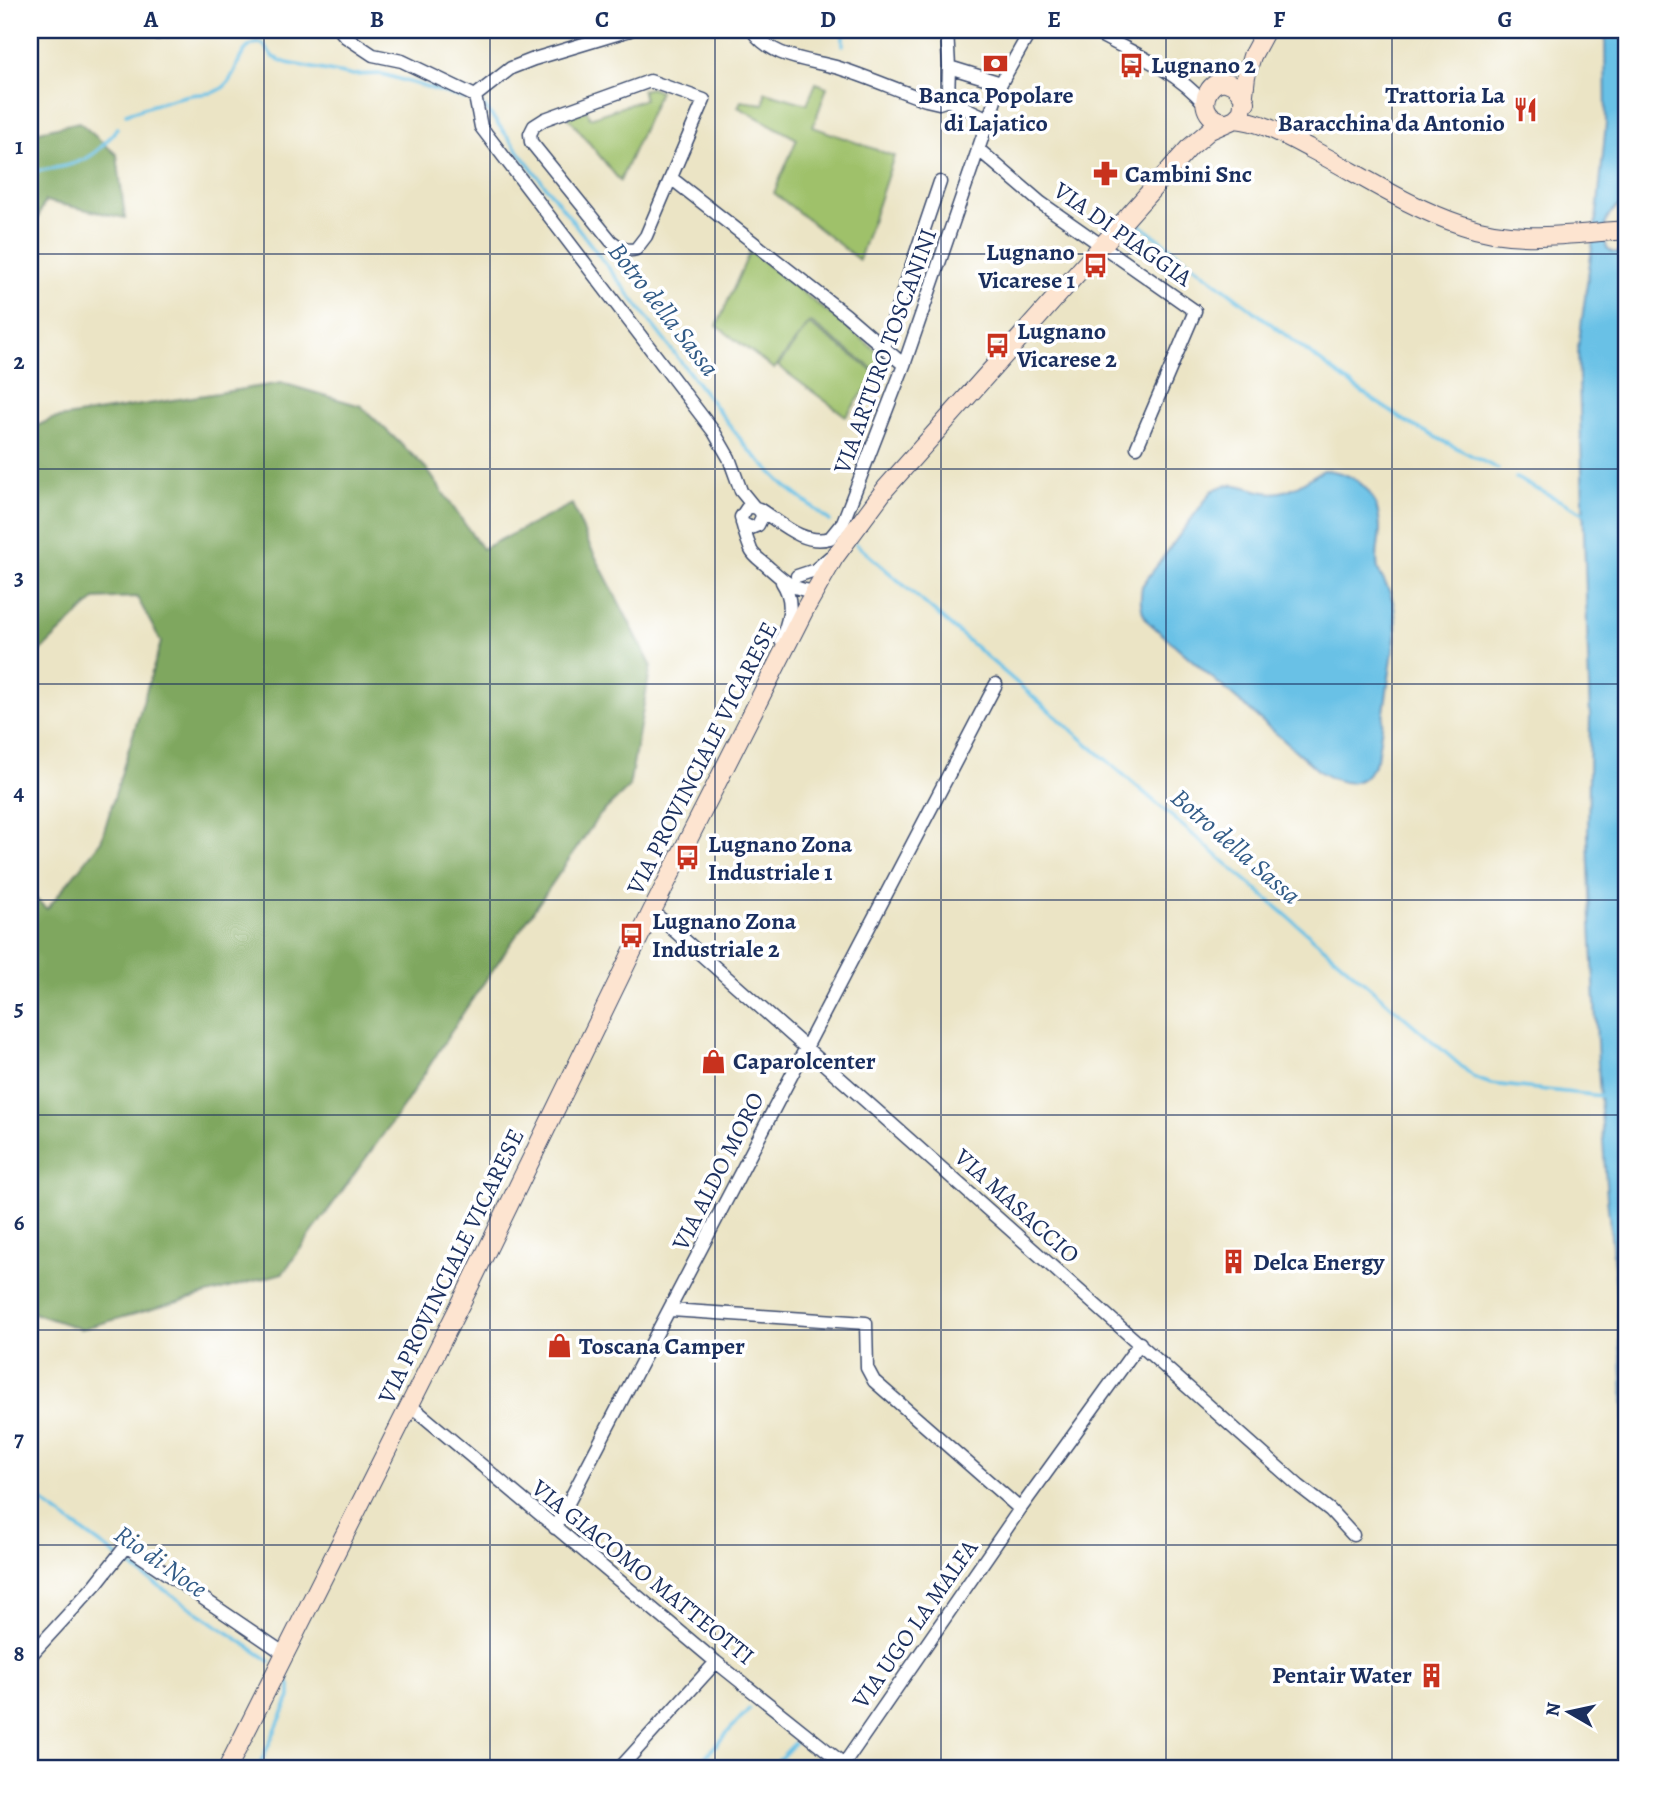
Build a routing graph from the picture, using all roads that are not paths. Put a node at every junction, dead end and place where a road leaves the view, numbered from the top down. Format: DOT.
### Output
graph roads {
  1 [pos="139,30"];
  2 [pos="175,30"];
  3 [pos="340,30"];
  4 [pos="630,30"];
  5 [pos="752,30"];
  6 [pos="947,30"];
  7 [pos="1031,30"];
  8 [pos="1090,30"];
  9 [pos="1266,30"];
  10 [pos="1252,56"];
  11 [pos="949,66"];
  12 [pos="1177,78"];
  13 [pos="1002,83"];
  14 [pos="1222,83"];
  15 [pos="475,96"];
  16 [pos="1244,99"];
  17 [pos="948,100"];
  18 [pos="1205,106"];
  19 [pos="989,119"];
  20 [pos="1230,120"];
  21 [pos="1279,132"];
  22 [pos="1189,148"];
  23 [pos="978,149"];
  24 [pos="671,178"];
  25 [pos="940,181"];
  26 [pos="1626,230"];
  27 [pos="1102,246"];
  28 [pos="884,347"];
  29 [pos="904,365"];
  30 [pos="1137,447"];
  31 [pos="749,513"];
  32 [pos="776,522"];
  33 [pos="858,525"];
  34 [pos="757,526"];
  35 [pos="749,544"];
  36 [pos="764,563"];
  37 [pos="797,576"];
  38 [pos="780,579"];
  39 [pos="816,591"];
  40 [pos="771,676"];
  41 [pos="996,684"];
  42 [pos="652,911"];
  43 [pos="805,1047"];
  44 [pos="671,1310"];
  45 [pos="1140,1343"];
  46 [pos="410,1405"];
  47 [pos="1020,1509"];
  48 [pos="555,1528"];
  49 [pos="1353,1535"];
  50 [pos="285,1654"];
  51 [pos="30,1656"];
  52 [pos="716,1661"];
  53 [pos="847,1767"];
  54 [pos="227,1769"];
  55 [pos="619,1769"];
  1 -- 2 [label="street"];
  3 -- 15 [label="street"];
  4 -- 15 [label="street"];
  5 -- 17 [label="street"];
  6 -- 11 [label="street"];
  7 -- 13 [label="street, VIA ARTURO TOSCANINI"];
  8 -- 12 [label="street"];
  9 -- 10 [label="main road"];
  10 -- 14 [label="main road"];
  10 -- 16 [label="main road"];
  11 -- 13 [label="street"];
  11 -- 17 [label="street"];
  12 -- 14 [label="street"];
  12 -- 18 [label="street"];
  13 -- 19 [label="street, VIA ARTURO TOSCANINI"];
  14 -- 16 [label="main road"];
  14 -- 18 [label="main road"];
  15 -- 31 [label="street"];
  16 -- 20 [label="main road"];
  16 -- 21 [label="main road"];
  17 -- 19 [label="street"];
  18 -- 20 [label="main road"];
  18 -- 22 [label="main road, VIA PROVINCIALE VICARESE"];
  19 -- 23 [label="street, VIA ARTURO TOSCANINI"];
  20 -- 21 [label="main road"];
  20 -- 22 [label="main road, VIA PROVINCIALE VICARESE"];
  21 -- 26 [label="main road"];
  22 -- 27 [label="main road, VIA PROVINCIALE VICARESE"];
  23 -- 27 [label="street, VIA DI PIAGGIA"];
  23 -- 29 [label="street, VIA ARTURO TOSCANINI"];
  24 -- 24 [label="street"];
  24 -- 28 [label="street"];
  25 -- 28 [label="street"];
  27 -- 30 [label="street, VIA DI PIAGGIA"];
  27 -- 33 [label="main road, VIA PROVINCIALE VICARESE"];
  28 -- 29 [label="street"];
  29 -- 32 [label="street, VIA ARTURO TOSCANINI"];
  31 -- 32 [label="street"];
  31 -- 34 [label="street"];
  31 -- 35 [label="street"];
  32 -- 34 [label="street"];
  33 -- 37 [label="street"];
  33 -- 39 [label="main road, VIA PROVINCIALE VICARESE"];
  34 -- 35 [label="street"];
  35 -- 36 [label="street"];
  36 -- 37 [label="street"];
  36 -- 38 [label="street"];
  37 -- 39 [label="street"];
  38 -- 39 [label="street"];
  38 -- 40 [label="street"];
  39 -- 40 [label="main road, VIA PROVINCIALE VICARESE"];
  40 -- 42 [label="main road, VIA PROVINCIALE VICARESE"];
  41 -- 43 [label="street, VIA ALDO MORO"];
  42 -- 43 [label="street, VIA MASACCIO"];
  42 -- 46 [label="main road, VIA PROVINCIALE VICARESE"];
  43 -- 44 [label="street, VIA ALDO MORO"];
  43 -- 45 [label="street, VIA MASACCIO"];
  44 -- 47 [label="street"];
  44 -- 48 [label="street, VIA ALDO MORO"];
  45 -- 47 [label="street, VIA UGO LA MALFA"];
  45 -- 49 [label="street, VIA MASACCIO"];
  46 -- 48 [label="street, VIA GIACOMO MATTEOTTI"];
  46 -- 50 [label="main road, VIA PROVINCIALE VICARESE"];
  47 -- 53 [label="street, VIA UGO LA MALFA"];
  48 -- 52 [label="street, VIA GIACOMO MATTEOTTI"];
  50 -- 51 [label="street"];
  50 -- 54 [label="main road, VIA PROVINCIALE VICARESE"];
  52 -- 53 [label="street, VIA GIACOMO MATTEOTTI"];
  52 -- 55 [label="street"];
}
